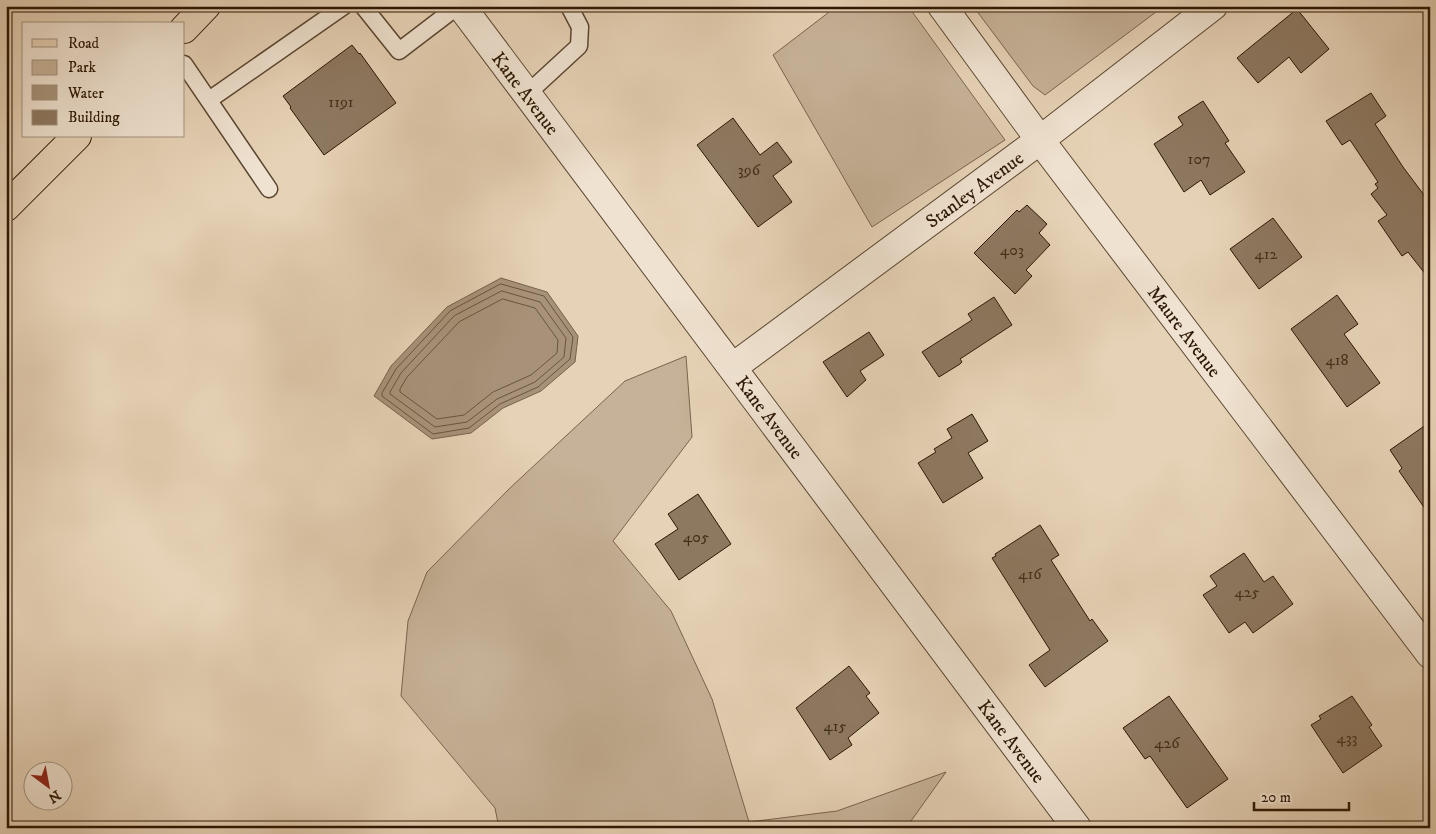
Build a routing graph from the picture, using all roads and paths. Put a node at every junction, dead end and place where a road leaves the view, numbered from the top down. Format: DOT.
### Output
graph roads {
  1 [pos="206,6"];
  2 [pos="344,6"];
  3 [pos="363,6"];
  4 [pos="459,6"];
  5 [pos="569,6"];
  6 [pos="942,6"];
  7 [pos="1214,6"];
  8 [pos="185,28"];
  9 [pos="185,65"];
  10 [pos="527,94"];
  11 [pos="209,100"];
  12 [pos="75,138"];
  13 [pos="1040,140"];
  14 [pos="269,189"];
  15 [pos="6,207"];
  16 [pos="732,367"];
  17 [pos="1430,654"];
  18 [pos="1077,828"];
  1 -- 8 [label="main road"];
  2 -- 11 [label="lane"];
  3 -- 4 [label="lane"];
  4 -- 10 [label="street, Kane Avenue"];
  5 -- 10 [label="lane"];
  6 -- 13 [label="street, Maure Avenue"];
  7 -- 13 [label="street, Stanley Avenue"];
  9 -- 11 [label="lane"];
  10 -- 16 [label="street, Kane Avenue"];
  11 -- 14 [label="lane"];
  12 -- 15 [label="main road"];
  13 -- 16 [label="street, Stanley Avenue"];
  13 -- 17 [label="street, Maure Avenue"];
  16 -- 18 [label="street, Kane Avenue"];
}
